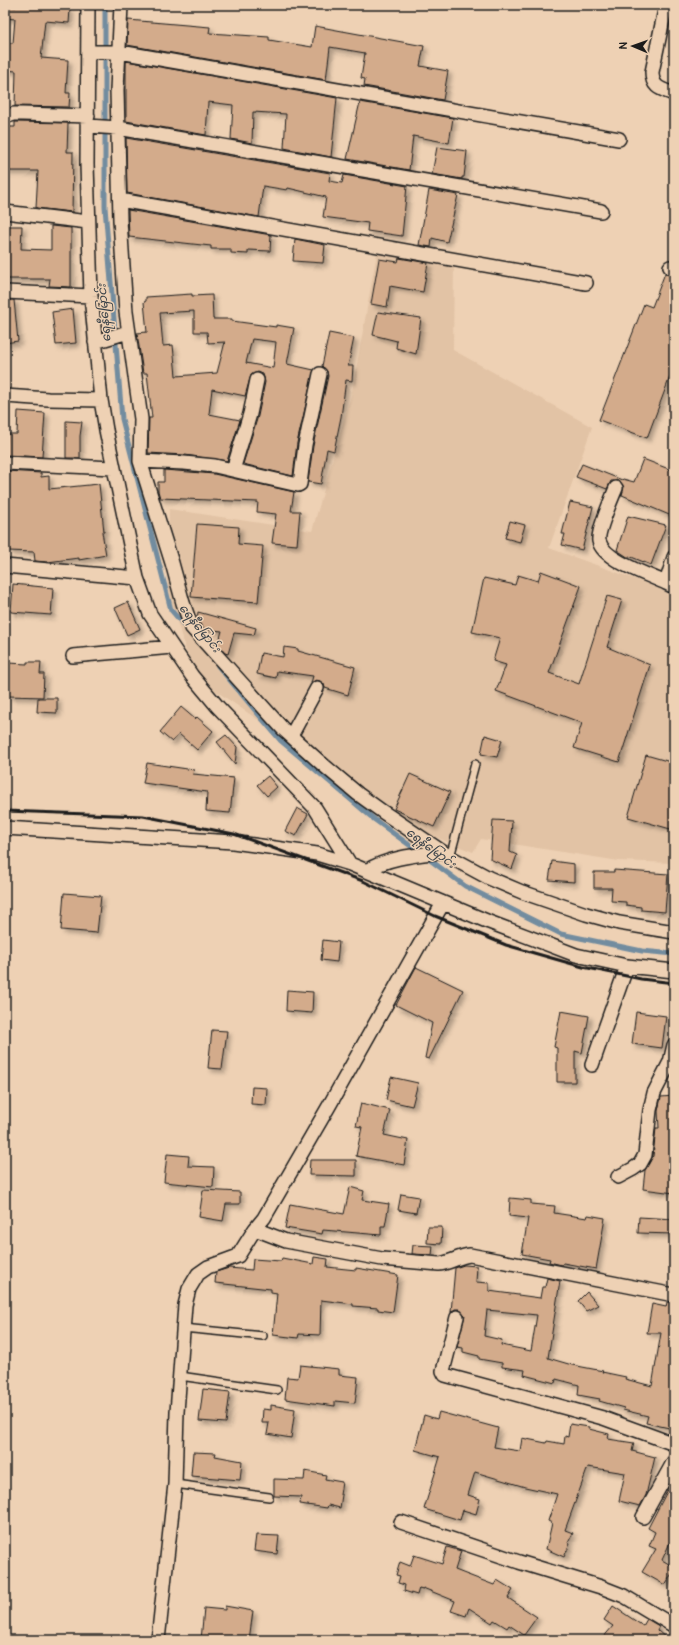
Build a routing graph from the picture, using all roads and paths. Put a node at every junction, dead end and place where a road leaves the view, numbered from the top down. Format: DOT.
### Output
graph roads {
  1 [pos="88,5"];
  2 [pos="121,5"];
  3 [pos="666,5"];
  4 [pos="91,52"];
  5 [pos="117,53"];
  6 [pos="674,94"];
  7 [pos="5,118"];
  8 [pos="89,123"];
  9 [pos="116,128"];
  10 [pos="619,139"];
  11 [pos="120,200"];
  12 [pos="601,210"];
  13 [pos="5,212"];
  14 [pos="88,222"];
  15 [pos="586,283"];
  16 [pos="5,292"];
  17 [pos="91,296"];
  18 [pos="126,332"];
  19 [pos="98,341"];
  20 [pos="320,374"];
  21 [pos="257,380"];
  22 [pos="5,396"];
  23 [pos="101,400"];
  24 [pos="140,461"];
  25 [pos="5,463"];
  26 [pos="113,468"];
  27 [pos="233,470"];
  28 [pos="616,488"];
  29 [pos="674,557"];
  30 [pos="5,566"];
  31 [pos="137,578"];
  32 [pos="670,585"];
  33 [pos="172,647"];
  34 [pos="73,656"];
  35 [pos="317,688"];
  36 [pos="291,736"];
  37 [pos="475,764"];
  38 [pos="5,828"];
  39 [pos="441,854"];
  40 [pos="350,864"];
  41 [pos="368,869"];
  42 [pos="443,903"];
  43 [pos="674,932"];
  44 [pos="627,966"];
  45 [pos="674,971"];
  46 [pos="674,1045"];
  47 [pos="592,1065"];
  48 [pos="618,1177"];
  49 [pos="255,1229"];
  50 [pos="674,1294"];
  51 [pos="457,1317"];
  52 [pos="184,1328"];
  53 [pos="263,1336"];
  54 [pos="180,1376"];
  55 [pos="277,1390"];
  56 [pos="674,1444"];
  57 [pos="674,1461"];
  58 [pos="175,1484"];
  59 [pos="270,1497"];
  60 [pos="643,1517"];
  61 [pos="401,1522"];
  62 [pos="674,1626"];
  63 [pos="158,1640"];
  1 -- 4 [label="street"];
  2 -- 5 [label="street"];
  3 -- 6 [label="street"];
  4 -- 5 [label="street"];
  4 -- 8 [label="street"];
  5 -- 9 [label="street"];
  5 -- 10 [label="street"];
  7 -- 8 [label="street"];
  8 -- 9 [label="street"];
  8 -- 14 [label="street"];
  9 -- 11 [label="street"];
  9 -- 12 [label="street"];
  11 -- 15 [label="street"];
  11 -- 18 [label="street"];
  13 -- 14 [label="street"];
  14 -- 17 [label="street"];
  16 -- 17 [label="street"];
  17 -- 19 [label="street"];
  18 -- 19 [label="street"];
  18 -- 24 [label="street"];
  19 -- 23 [label="street"];
  20 -- 27 [label="street"];
  21 -- 27 [label="street"];
  22 -- 23 [label="street"];
  23 -- 26 [label="street"];
  24 -- 27 [label="street"];
  24 -- 36 [label="street"];
  25 -- 26 [label="street"];
  26 -- 31 [label="street"];
  28 -- 32 [label="street"];
  29 -- 32 [label="street"];
  30 -- 31 [label="street"];
  31 -- 33 [label="street"];
  33 -- 34 [label="street"];
  33 -- 40 [label="street"];
  35 -- 36 [label="street"];
  36 -- 39 [label="street"];
  37 -- 39 [label="lane"];
  38 -- 40 [label="street"];
  39 -- 41 [label="street"];
  39 -- 43 [label="street"];
  40 -- 41 [label="street"];
  41 -- 42 [label="street"];
  42 -- 44 [label="street"];
  42 -- 49 [label="street"];
  44 -- 45 [label="street"];
  44 -- 47 [label="street"];
  46 -- 48 [label="street"];
  49 -- 50 [label="street"];
  49 -- 52 [label="street"];
  51 -- 56 [label="street"];
  52 -- 53 [label="lane"];
  52 -- 54 [label="street"];
  54 -- 55 [label="lane"];
  54 -- 58 [label="street"];
  57 -- 60 [label="street"];
  58 -- 59 [label="lane"];
  58 -- 63 [label="street"];
  61 -- 62 [label="street"];
}
